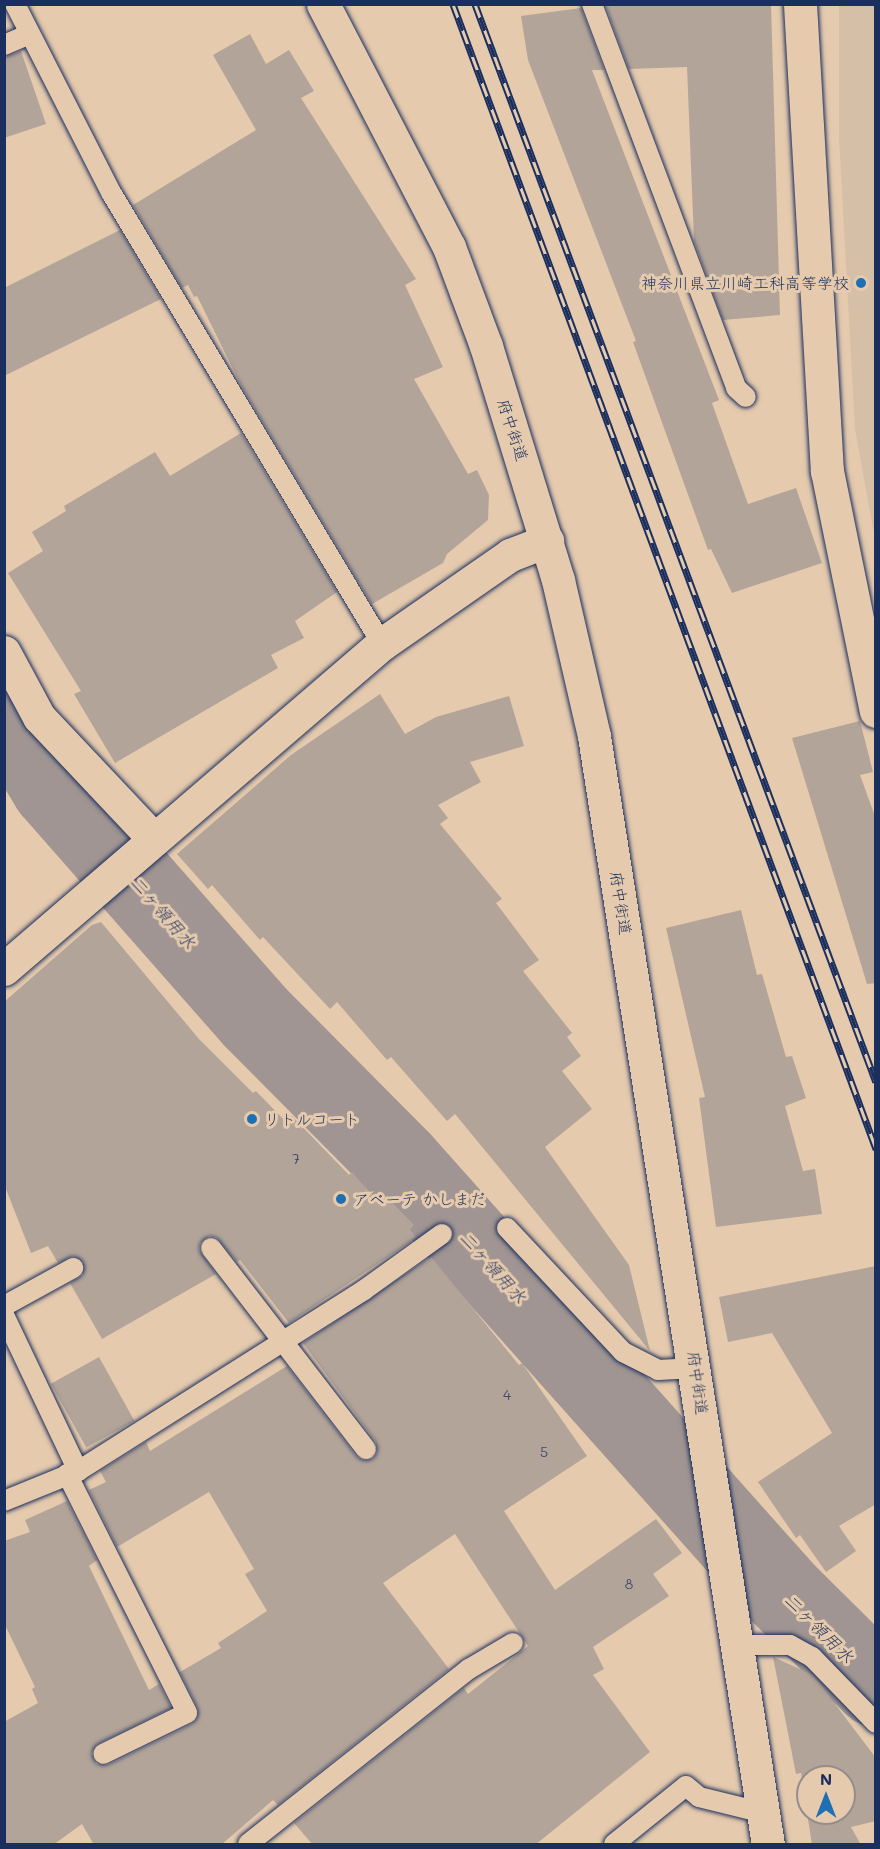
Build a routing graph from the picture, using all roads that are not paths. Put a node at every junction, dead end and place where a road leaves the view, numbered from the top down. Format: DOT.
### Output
graph roads {
  1 [pos="15,4"];
  2 [pos="323,4"];
  3 [pos="592,4"];
  4 [pos="800,4"];
  5 [pos="30,34"];
  6 [pos="4,45"];
  7 [pos="746,397"];
  8 [pos="547,541"];
  9 [pos="382,644"];
  10 [pos="4,652"];
  11 [pos="876,711"];
  12 [pos="151,843"];
  13 [pos="4,969"];
  14 [pos="507,1228"];
  15 [pos="442,1234"];
  16 [pos="211,1248"];
  17 [pos="73,1268"];
  18 [pos="4,1306"];
  19 [pos="4,1316"];
  20 [pos="284,1341"];
  21 [pos="695,1368"];
  22 [pos="366,1449"];
  23 [pos="73,1472"];
  24 [pos="4,1501"];
  25 [pos="734,1634"];
  26 [pos="513,1643"];
  27 [pos="876,1723"];
  28 [pos="103,1754"];
  29 [pos="766,1829"];
  30 [pos="248,1845"];
  31 [pos="614,1845"];
  1 -- 5 [label="lane"];
  2 -- 8 [label="main road, 府中街道"];
  3 -- 7 [label="lane"];
  4 -- 11 [label="main road"];
  5 -- 6 [label="lane"];
  5 -- 9 [label="lane"];
  8 -- 9 [label="main road"];
  8 -- 21 [label="main road, 府中街道"];
  9 -- 12 [label="main road"];
  10 -- 12 [label="main road"];
  12 -- 13 [label="main road"];
  14 -- 21 [label="lane"];
  15 -- 20 [label="lane"];
  16 -- 20 [label="lane"];
  17 -- 18 [label="lane"];
  19 -- 23 [label="lane"];
  20 -- 22 [label="lane"];
  20 -- 23 [label="lane"];
  21 -- 25 [label="main road, 府中街道"];
  23 -- 24 [label="lane"];
  23 -- 28 [label="lane"];
  25 -- 27 [label="lane"];
  25 -- 29 [label="main road, 府中街道"];
  26 -- 30 [label="lane"];
  29 -- 31 [label="lane"];
}
